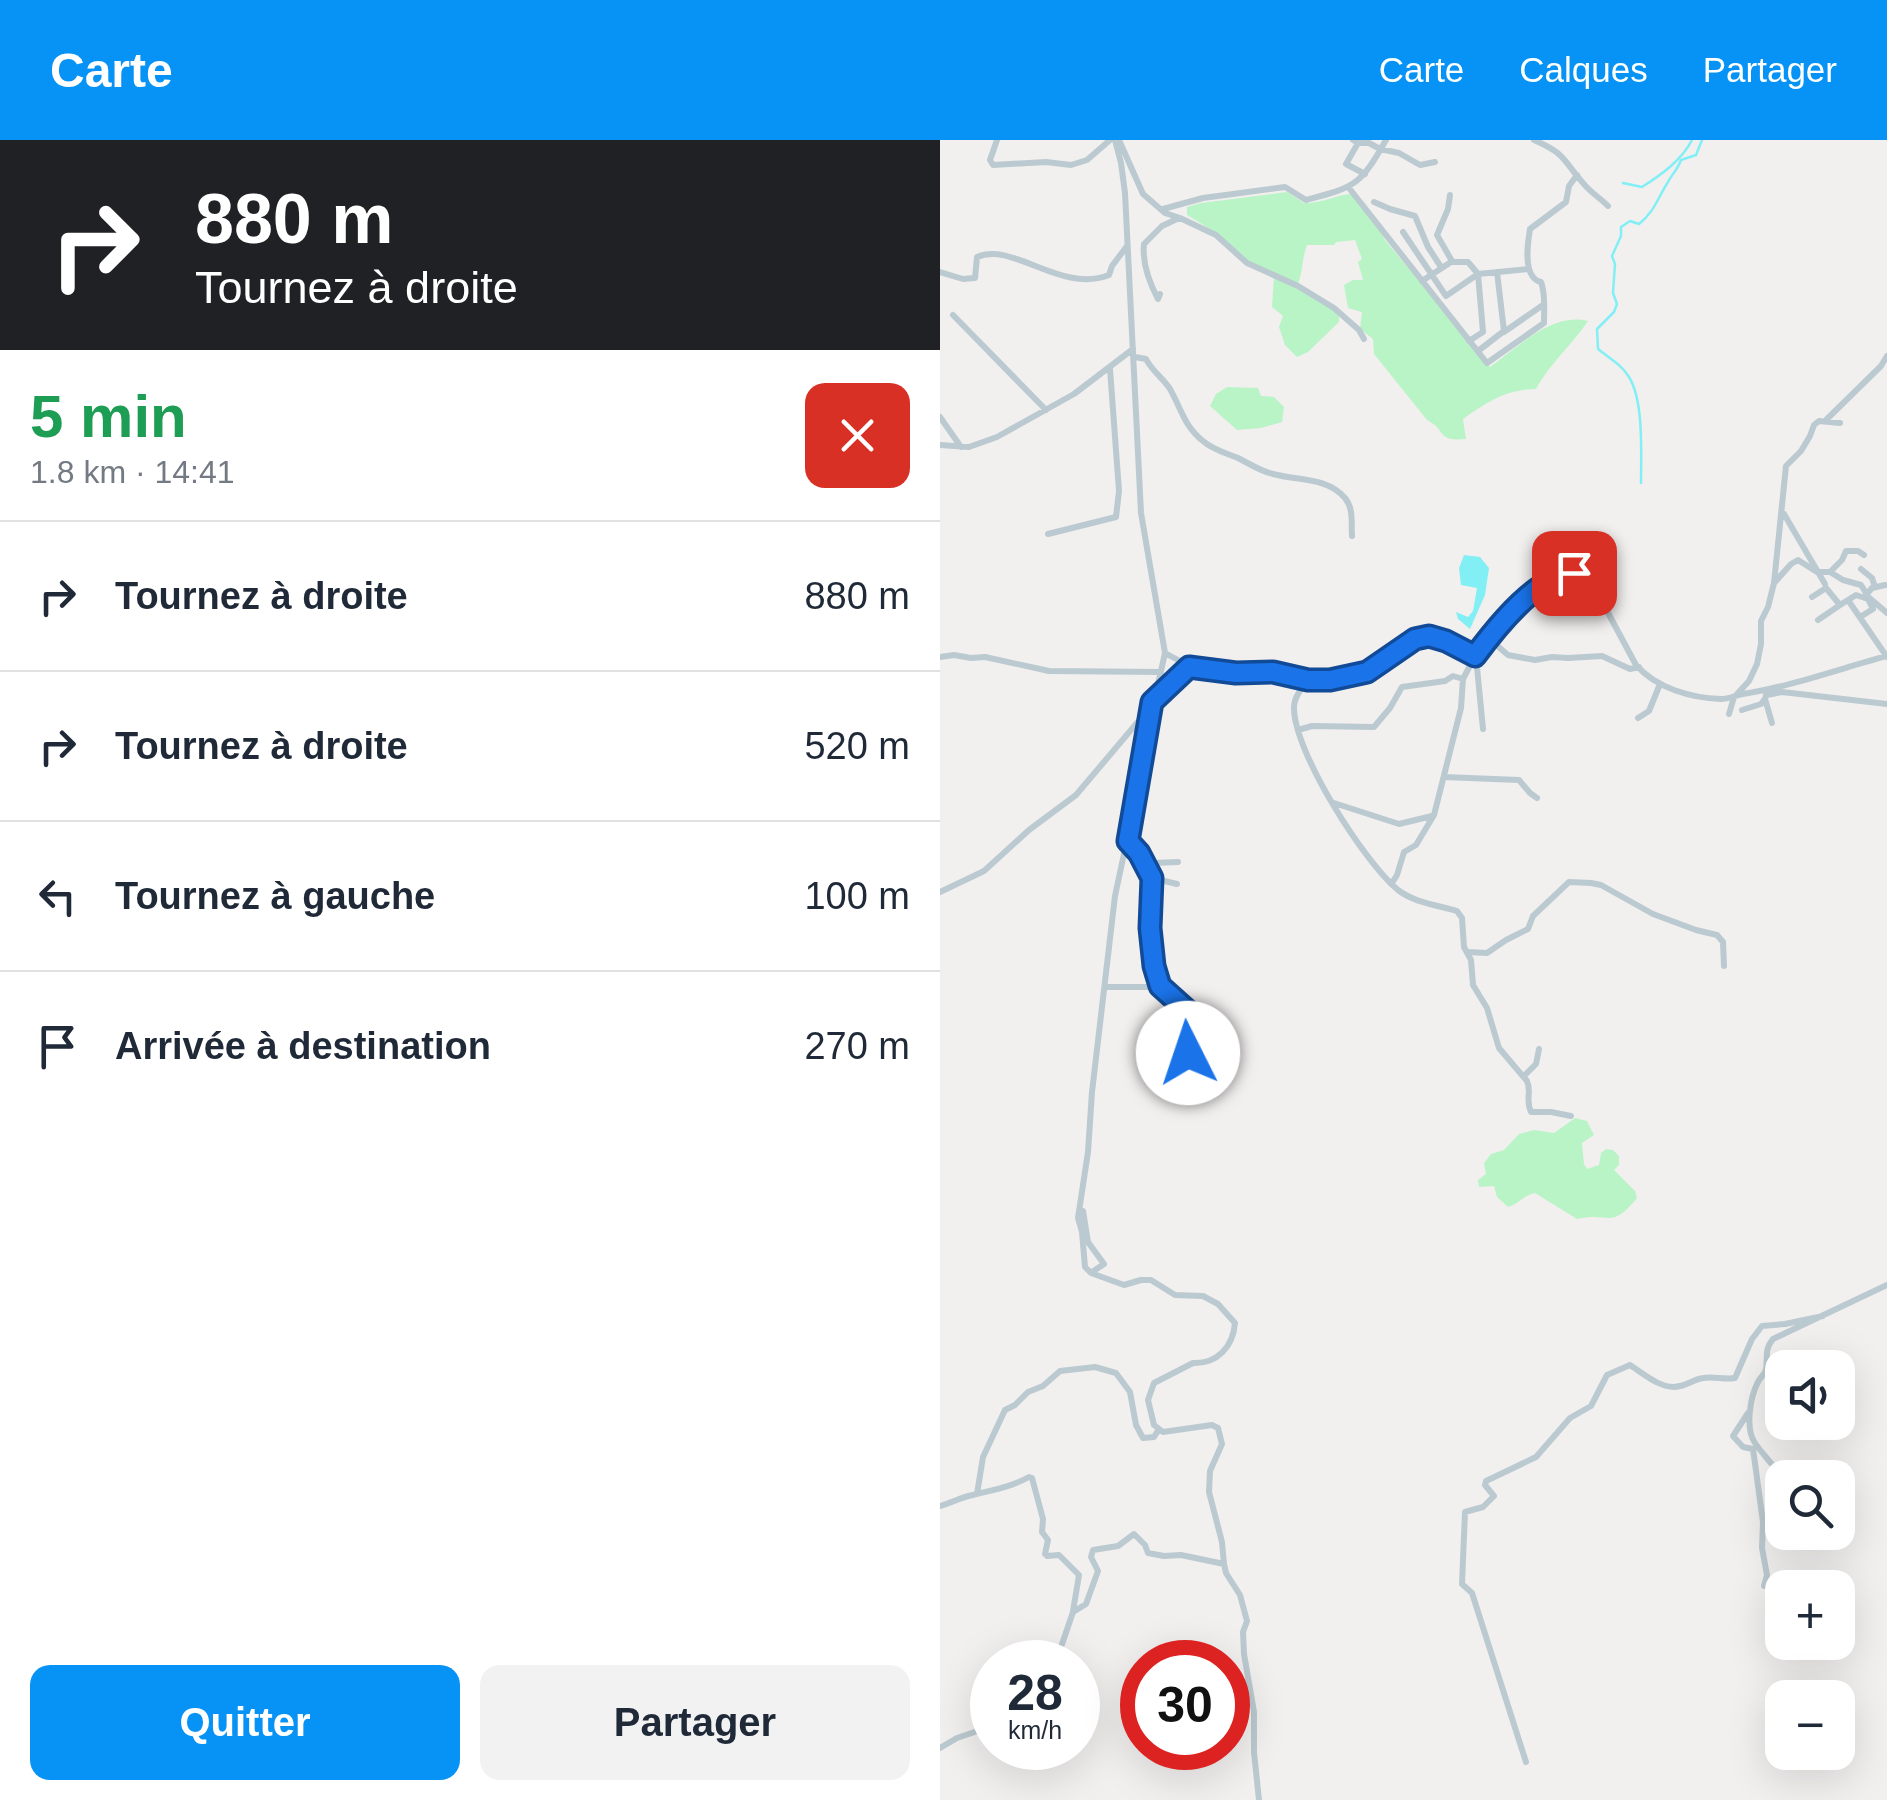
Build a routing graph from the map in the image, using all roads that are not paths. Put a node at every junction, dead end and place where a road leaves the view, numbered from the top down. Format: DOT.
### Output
graph roads {
  1 [pos="997,140"];
  2 [pos="1115,140"];
  3 [pos="1386,140"];
  4 [pos="1534,140"];
  5 [pos="1357,141"];
  6 [pos="1380,150"];
  7 [pos="1436,162"];
  8 [pos="1364,174"];
  9 [pos="1577,175"];
  10 [pos="1349,188"];
  11 [pos="1450,196"];
  12 [pos="1374,202"];
  13 [pos="1608,206"];
  14 [pos="1161,208"];
  15 [pos="1180,218"];
  16 [pos="1402,232"];
  17 [pos="1127,245"];
  18 [pos="1451,262"];
  19 [pos="1441,267"];
  20 [pos="1530,269"];
  21 [pos="940,272"];
  22 [pos="1497,272"];
  23 [pos="1478,274"];
  24 [pos="1432,275"];
  25 [pos="1422,281"];
  26 [pos="1160,294"];
  27 [pos="1544,304"];
  28 [pos="954,314"];
  29 [pos="1503,332"];
  30 [pos="1364,338"];
  31 [pos="1469,341"];
  32 [pos="1478,351"];
  33 [pos="1134,353"];
  34 [pos="1887,356"];
  35 [pos="1110,368"];
  36 [pos="1046,410"];
  37 [pos="940,417"];
  38 [pos="1826,420"];
  39 [pos="1840,423"];
  40 [pos="940,444"];
  41 [pos="962,447"];
  42 [pos="1783,513"];
  43 [pos="1048,534"];
  44 [pos="1352,536"];
  45 [pos="1864,555"];
  46 [pos="1861,569"];
  47 [pos="1817,572"];
  48 [pos="1830,572"];
  49 [pos="1774,583"];
  50 [pos="1825,584"];
  51 [pos="1886,585"];
  52 [pos="1875,587"];
  53 [pos="1867,596"];
  54 [pos="1812,597"];
  55 [pos="1848,600"];
  56 [pos="1840,606"];
  57 [pos="1887,613"];
  58 [pos="1860,618"];
  59 [pos="1818,620"];
  60 [pos="1486,642"];
  61 [pos="1165,652"];
  62 [pos="1475,656"];
  63 [pos="1887,656"];
  64 [pos="940,657"];
  65 [pos="1189,667"];
  66 [pos="1638,668"];
  67 [pos="1161,672"];
  68 [pos="1464,679"];
  69 [pos="1308,680"];
  70 [pos="1660,684"];
  71 [pos="1766,695"];
  72 [pos="1736,696"];
  73 [pos="1152,702"];
  74 [pos="1887,704"];
  75 [pos="1742,710"];
  76 [pos="1729,714"];
  77 [pos="1638,718"];
  78 [pos="1772,723"];
  79 [pos="1483,729"];
  80 [pos="1298,730"];
  81 [pos="1444,777"];
  82 [pos="1537,798"];
  83 [pos="1332,802"];
  84 [pos="1434,815"];
  85 [pos="1128,841"];
  86 [pos="1139,853"];
  87 [pos="1178,862"];
  88 [pos="1152,878"];
  89 [pos="1392,883"];
  90 [pos="1176,884"];
  91 [pos="940,892"];
  92 [pos="1467,952"];
  93 [pos="1724,966"];
  94 [pos="1160,986"];
  95 [pos="1105,987"];
  96 [pos="1539,1049"];
  97 [pos="1195,1071"];
  98 [pos="1524,1076"];
  99 [pos="1571,1116"];
  100 [pos="1082,1198"];
  101 [pos="1091,1273"];
  102 [pos="1887,1285"];
  103 [pos="1823,1316"];
  104 [pos="1748,1412"];
  105 [pos="1158,1429"];
  106 [pos="1755,1449"];
  107 [pos="1768,1460"];
  108 [pos="977,1494"];
  109 [pos="940,1506"];
  110 [pos="1224,1564"];
  111 [pos="1764,1586"];
  112 [pos="1073,1612"];
  113 [pos="1063,1640"];
  114 [pos="970,1734"];
  115 [pos="940,1748"];
  116 [pos="1526,1762"];
  117 [pos="1259,1800"];
  1 -- 2 [label="street"];
  2 -- 14 [label="street"];
  2 -- 17 [label="street"];
  3 -- 6 [label="street"];
  4 -- 9 [label="street"];
  5 -- 6 [label="street"];
  5 -- 8 [label="street"];
  6 -- 7 [label="street"];
  6 -- 8 [label="street"];
  8 -- 10 [label="street"];
  9 -- 13 [label="street"];
  9 -- 20 [label="street"];
  10 -- 14 [label="street"];
  10 -- 25 [label="street"];
  11 -- 18 [label="street"];
  12 -- 19 [label="street"];
  14 -- 15 [label="street"];
  15 -- 26 [label="street"];
  15 -- 30 [label="street"];
  16 -- 24 [label="street"];
  17 -- 21 [label="street"];
  17 -- 33 [label="street"];
  18 -- 19 [label="street"];
  18 -- 23 [label="street"];
  19 -- 24 [label="street"];
  20 -- 22 [label="street"];
  20 -- 27 [label="street"];
  22 -- 23 [label="street"];
  22 -- 29 [label="street"];
  23 -- 24 [label="street"];
  23 -- 31 [label="street"];
  24 -- 25 [label="street"];
  25 -- 31 [label="street"];
  27 -- 29 [label="street"];
  27 -- 32 [label="street"];
  28 -- 36 [label="street"];
  29 -- 32 [label="street"];
  31 -- 32 [label="street"];
  33 -- 35 [label="street"];
  33 -- 44 [label="street"];
  33 -- 61 [label="street"];
  34 -- 38 [label="street"];
  35 -- 36 [label="street"];
  35 -- 43 [label="street"];
  36 -- 41 [label="street"];
  37 -- 41 [label="street"];
  38 -- 39 [label="street"];
  38 -- 42 [label="street"];
  40 -- 41 [label="street"];
  42 -- 47 [label="street"];
  42 -- 49 [label="street"];
  45 -- 48 [label="street"];
  46 -- 52 [label="street"];
  47 -- 48 [label="street"];
  47 -- 49 [label="street"];
  47 -- 50 [label="street"];
  48 -- 53 [label="street"];
  49 -- 72 [label="street"];
  51 -- 52 [label="street"];
  52 -- 53 [label="street"];
  53 -- 55 [label="street"];
  53 -- 57 [label="street"];
  53 -- 58 [label="street"];
  54 -- 56 [label="street"];
  55 -- 56 [label="street"];
  55 -- 58 [label="street"];
  56 -- 59 [label="street"];
  58 -- 63 [label="street"];
  60 -- 62 [label="street"];
  60 -- 66 [label="street"];
  60 -- 66 [label="street"];
  61 -- 65 [label="street"];
  61 -- 67 [label="street"];
  62 -- 68 [label="street"];
  62 -- 69 [label="street"];
  62 -- 79 [label="street"];
  63 -- 71 [label="street"];
  64 -- 67 [label="street"];
  65 -- 69 [label="street"];
  65 -- 73 [label="street"];
  66 -- 70 [label="street"];
  67 -- 73 [label="street"];
  68 -- 80 [label="street"];
  68 -- 81 [label="street"];
  69 -- 80 [label="street"];
  70 -- 72 [label="street"];
  70 -- 77 [label="street"];
  71 -- 72 [label="street"];
  71 -- 74 [label="street"];
  71 -- 75 [label="street"];
  71 -- 78 [label="street"];
  72 -- 76 [label="street"];
  73 -- 85 [label="street"];
  73 -- 91 [label="street"];
  80 -- 83 [label="street"];
  81 -- 82 [label="street"];
  81 -- 84 [label="street"];
  83 -- 84 [label="street"];
  83 -- 89 [label="street"];
  84 -- 89 [label="street"];
  85 -- 86 [label="street"];
  85 -- 95 [label="street"];
  86 -- 87 [label="street"];
  86 -- 88 [label="street"];
  88 -- 90 [label="street"];
  88 -- 94 [label="street"];
  89 -- 92 [label="street"];
  92 -- 93 [label="street"];
  92 -- 98 [label="street"];
  94 -- 95 [label="street"];
  94 -- 97 [label="street"];
  95 -- 100 [label="street"];
  96 -- 98 [label="street"];
  98 -- 99 [label="street"];
  100 -- 101 [label="street"];
  100 -- 101 [label="street"];
  101 -- 105 [label="street"];
  102 -- 103 [label="street"];
  103 -- 106 [label="street"];
  103 -- 116 [label="street"];
  104 -- 106 [label="street"];
  105 -- 108 [label="street"];
  105 -- 110 [label="street"];
  106 -- 107 [label="street"];
  106 -- 111 [label="street"];
  108 -- 109 [label="street"];
  108 -- 112 [label="street"];
  110 -- 112 [label="street"];
  110 -- 117 [label="street"];
  112 -- 113 [label="street"];
  114 -- 115 [label="street"];
}
